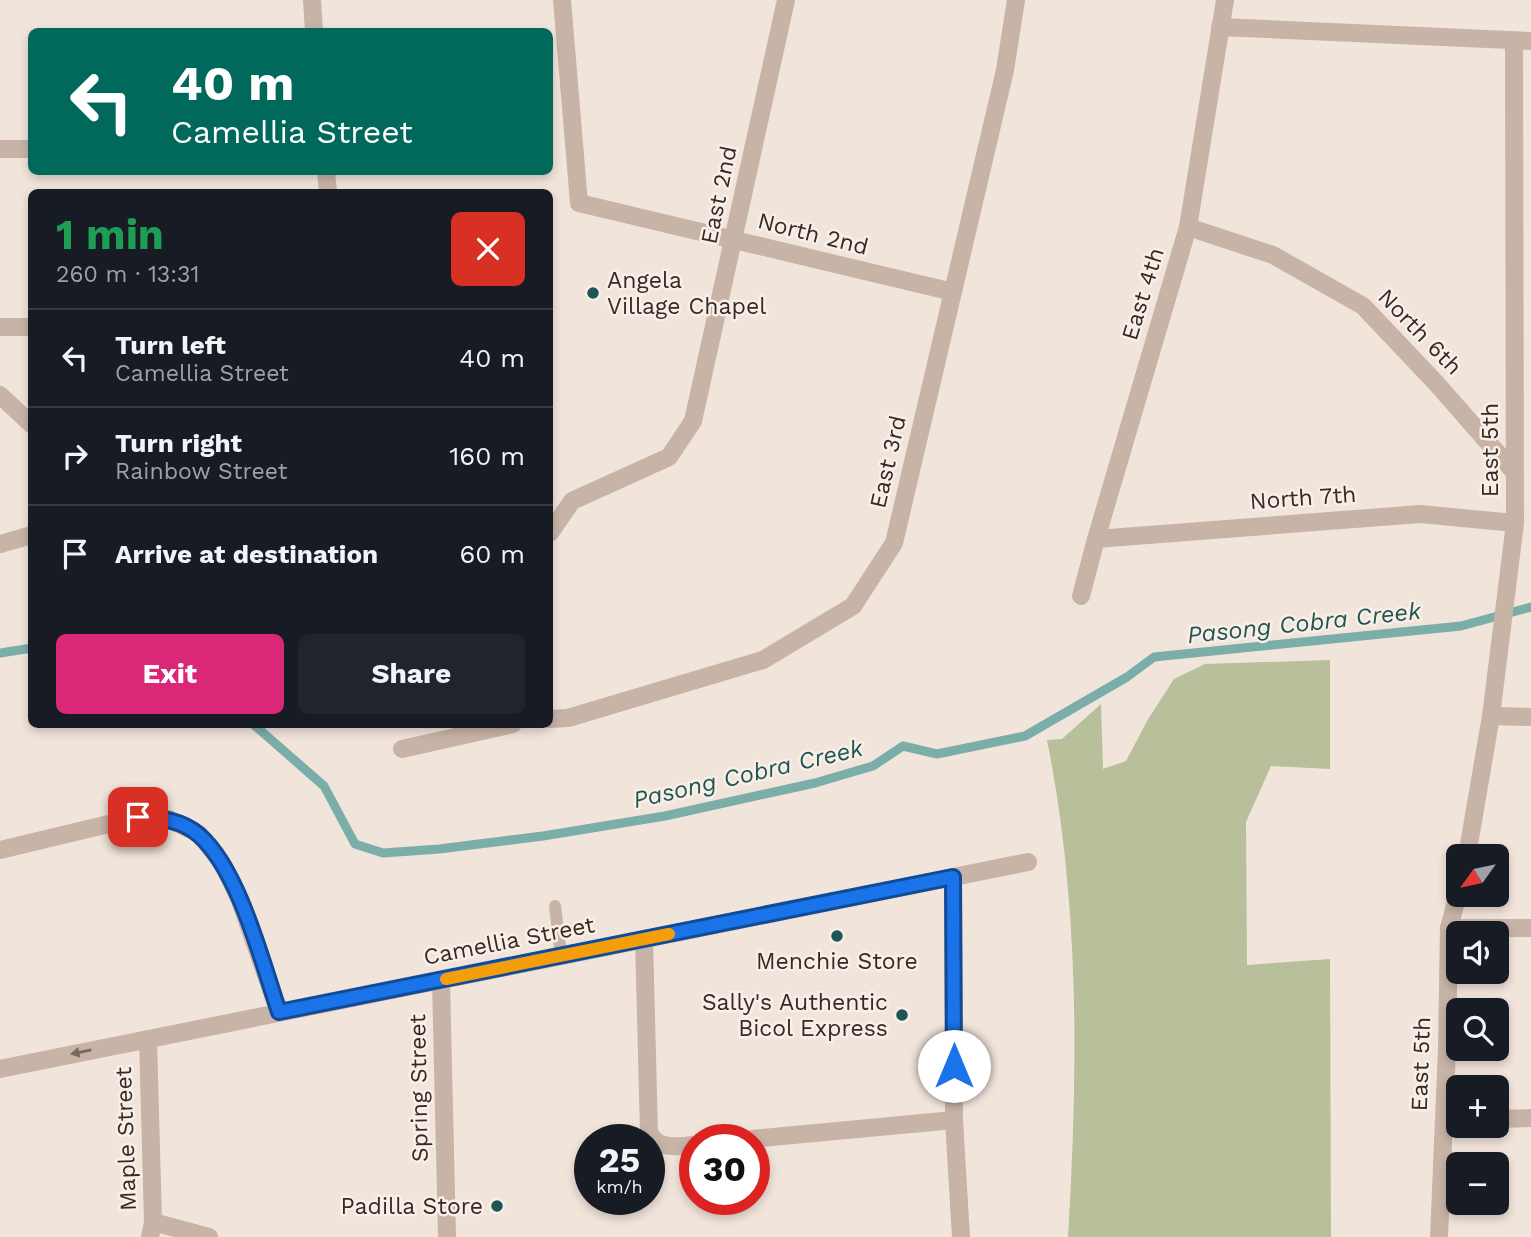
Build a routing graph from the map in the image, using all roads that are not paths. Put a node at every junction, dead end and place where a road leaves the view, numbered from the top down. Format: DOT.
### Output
graph roads {
  1 [pos="312,0"];
  2 [pos="562,0"];
  3 [pos="786,0"];
  4 [pos="1016,0"];
  5 [pos="1225,0"];
  6 [pos="1220,27"];
  7 [pos="314,28"];
  8 [pos="1523,41"];
  9 [pos="0,149"];
  10 [pos="28,149"];
  11 [pos="1188,227"];
  12 [pos="734,240"];
  13 [pos="953,292"];
  14 [pos="0,327"];
  15 [pos="28,327"];
  16 [pos="0,396"];
  17 [pos="28,421"];
  18 [pos="1515,473"];
  19 [pos="1514,523"];
  20 [pos="553,529"];
  21 [pos="28,536"];
  22 [pos="1096,539"];
  23 [pos="0,544"];
  24 [pos="1081,596"];
  25 [pos="1491,716"];
  26 [pos="1531,717"];
  27 [pos="553,719"];
  28 [pos="494,728"];
  29 [pos="402,748"];
  30 [pos="1468,844"];
  31 [pos="0,850"];
  32 [pos="1028,862"];
  33 [pos="953,877"];
  34 [pos="555,906"];
  35 [pos="1509,928"];
  36 [pos="1531,928"];
  37 [pos="644,939"];
  38 [pos="561,956"];
  39 [pos="441,980"];
  40 [pos="1450,984"];
  41 [pos="279,1012"];
  42 [pos="148,1039"];
  43 [pos="0,1069"];
  44 [pos="1451,1075"];
  45 [pos="1531,1118"];
  46 [pos="1509,1119"];
  47 [pos="954,1120"];
  48 [pos="770,1137"];
  49 [pos="1449,1138"];
  50 [pos="679,1146"];
  51 [pos="152,1230"];
  52 [pos="209,1237"];
  53 [pos="447,1237"];
  54 [pos="961,1237"];
  55 [pos="1438,1237"];
  1 -- 7 [label="street"];
  2 -- 12 [label="street, North 2nd"];
  3 -- 12 [label="street, East 2nd"];
  4 -- 13 [label="street, East 3rd"];
  5 -- 6 [label="street, East 4th"];
  6 -- 8 [label="street"];
  6 -- 11 [label="street, East 4th"];
  8 -- 18 [label="street, East 5th"];
  9 -- 10 [label="street"];
  11 -- 18 [label="street, North 6th"];
  11 -- 22 [label="street, East 4th"];
  12 -- 13 [label="street, North 2nd"];
  12 -- 20 [label="street, East 2nd"];
  13 -- 27 [label="street, East 3rd"];
  14 -- 15 [label="street"];
  16 -- 17 [label="street"];
  18 -- 19 [label="street, East 5th"];
  19 -- 22 [label="street, North 7th"];
  19 -- 25 [label="street, East 5th"];
  21 -- 23 [label="street"];
  22 -- 24 [label="street, East 4th"];
  25 -- 26 [label="street"];
  25 -- 30 [label="street, East 5th"];
  28 -- 29 [label="street"];
  31 -- 41 [label="street"];
  32 -- 33 [label="street, Camellia Street"];
  33 -- 37 [label="street, Camellia Street"];
  33 -- 47 [label="street"];
  34 -- 38 [label="lane"];
  35 -- 36 [label="street"];
  37 -- 38 [label="street, Camellia Street"];
  37 -- 50 [label="street"];
  38 -- 39 [label="street, Camellia Street"];
  39 -- 41 [label="street, Camellia Street"];
  39 -- 53 [label="street, Spring Street"];
  40 -- 44 [label="street, East 5th"];
  41 -- 42 [label="street, Camellia Street"];
  42 -- 43 [label="street, Camellia Street, one-way"];
  42 -- 51 [label="street, Maple Street"];
  45 -- 46 [label="street"];
  47 -- 48 [label="street"];
  47 -- 54 [label="street"];
  49 -- 55 [label="street, East 5th"];
  51 -- 52 [label="street"];
}
